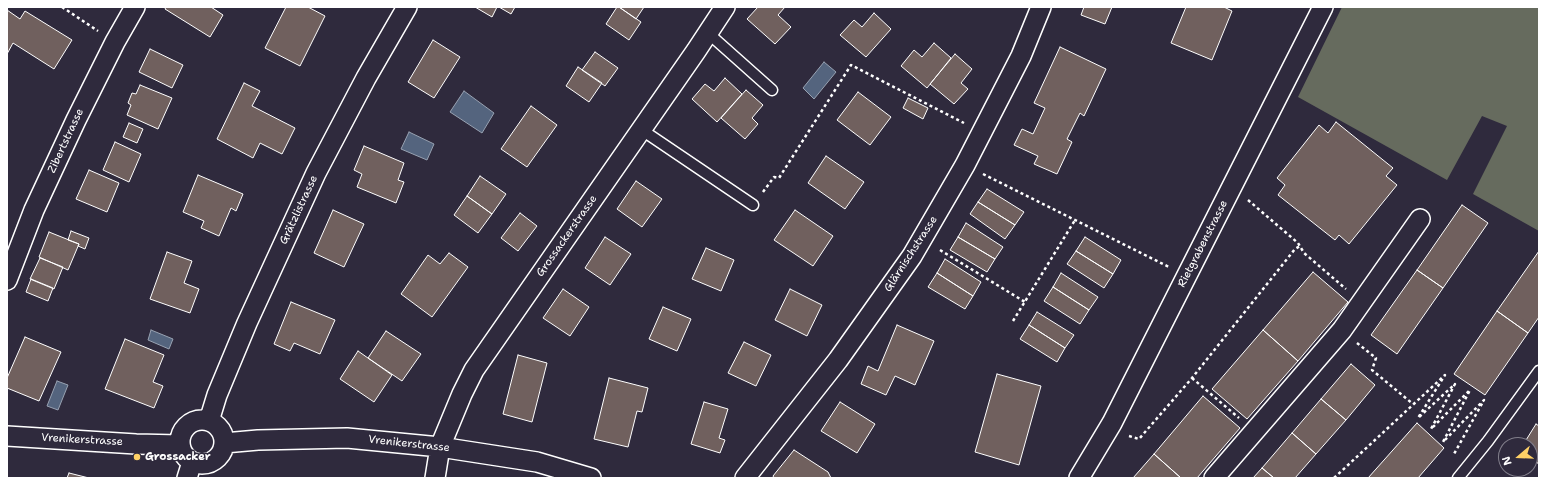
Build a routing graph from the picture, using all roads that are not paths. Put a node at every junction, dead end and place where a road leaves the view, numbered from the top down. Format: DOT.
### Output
graph roads {
  1 [pos="135,7"];
  2 [pos="407,7"];
  3 [pos="725,7"];
  4 [pos="1041,7"];
  5 [pos="1323,7"];
  6 [pos="708,33"];
  7 [pos="772,90"];
  8 [pos="642,130"];
  9 [pos="753,205"];
  10 [pos="1420,219"];
  11 [pos="7,280"];
  12 [pos="1539,371"];
  13 [pos="208,421"];
  14 [pos="7,436"];
  15 [pos="224,444"];
  16 [pos="180,445"];
  17 [pos="440,446"];
  18 [pos="189,470"];
  19 [pos="435,478"];
  20 [pos="591,478"];
  21 [pos="745,478"];
  22 [pos="1078,478"];
  23 [pos="1214,478"];
  24 [pos="1458,478"];
  1 -- 11 [label="street, Zibertstrasse"];
  2 -- 13 [label="street, Grätzlistrasse"];
  3 -- 6 [label="street, Grossackerstrasse"];
  4 -- 21 [label="street, Glärnischstrasse"];
  5 -- 22 [label="street, Rietgrabenstrasse"];
  6 -- 7 [label="lane"];
  6 -- 8 [label="street, Grossackerstrasse"];
  8 -- 9 [label="lane"];
  8 -- 17 [label="street, Grossackerstrasse"];
  10 -- 23 [label="street"];
  12 -- 24 [label="lane"];
  13 -- 15 [label="street"];
  13 -- 16 [label="street"];
  14 -- 16 [label="street, Vrenikerstrasse"];
  15 -- 17 [label="street, Vrenikerstrasse"];
  15 -- 18 [label="street"];
  16 -- 18 [label="street"];
  17 -- 19 [label="street, Grossackerstrasse"];
  17 -- 20 [label="street, Vrenikerstrasse"];
}
